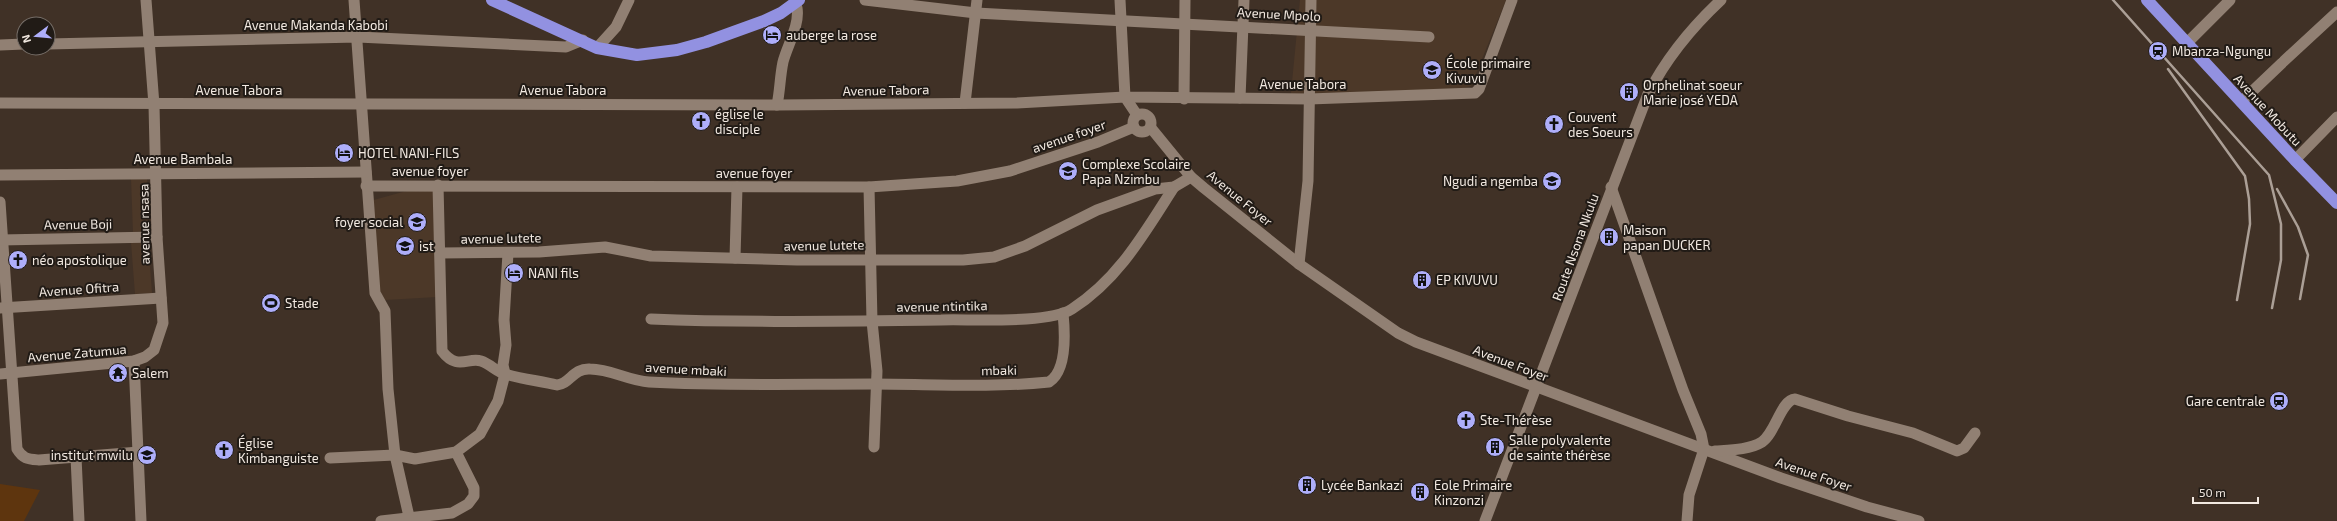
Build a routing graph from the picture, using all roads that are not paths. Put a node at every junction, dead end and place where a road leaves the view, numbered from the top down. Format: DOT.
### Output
graph roads {
  1 [pos="146,0"];
  2 [pos="354,0"];
  3 [pos="492,0"];
  4 [pos="629,0"];
  5 [pos="865,0"];
  6 [pos="977,0"];
  7 [pos="1120,0"];
  8 [pos="1185,0"];
  9 [pos="1244,0"];
  10 [pos="1311,0"];
  11 [pos="1512,0"];
  12 [pos="1721,0"];
  13 [pos="2147,0"];
  14 [pos="2230,0"];
  15 [pos="796,2"];
  16 [pos="2337,12"];
  17 [pos="976,13"];
  18 [pos="1120,20"];
  19 [pos="1184,23"];
  20 [pos="1243,26"];
  21 [pos="1310,30"];
  22 [pos="358,36"];
  23 [pos="1429,37"];
  24 [pos="583,40"];
  25 [pos="149,42"];
  26 [pos="16,44"];
  27 [pos="56,44"];
  28 [pos="2186,44"];
  29 [pos="0,45"];
  30 [pos="598,48"];
  31 [pos="1125,97"];
  32 [pos="1240,98"];
  33 [pos="1184,99"];
  34 [pos="1309,99"];
  35 [pos="2241,102"];
  36 [pos="0,103"];
  37 [pos="966,103"];
  38 [pos="362,104"];
  39 [pos="154,105"];
  40 [pos="777,105"];
  41 [pos="1137,115"];
  42 [pos="2337,118"];
  43 [pos="1134,127"];
  44 [pos="1150,128"];
  45 [pos="2295,160"];
  46 [pos="157,172"];
  47 [pos="366,172"];
  48 [pos="0,175"];
  49 [pos="1191,177"];
  50 [pos="438,185"];
  51 [pos="366,186"];
  52 [pos="737,187"];
  53 [pos="869,187"];
  54 [pos="1174,187"];
  55 [pos="1611,187"];
  56 [pos="0,202"];
  57 [pos="2337,203"];
  58 [pos="157,237"];
  59 [pos="1,240"];
  60 [pos="441,253"];
  61 [pos="508,253"];
  62 [pos="735,258"];
  63 [pos="869,259"];
  64 [pos="1299,264"];
  65 [pos="161,298"];
  66 [pos="3,308"];
  67 [pos="1063,313"];
  68 [pos="651,319"];
  69 [pos="872,321"];
  70 [pos="154,350"];
  71 [pos="134,361"];
  72 [pos="5,373"];
  73 [pos="505,374"];
  74 [pos="875,384"];
  75 [pos="1536,388"];
  76 [pos="1975,433"];
  77 [pos="874,447"];
  78 [pos="1709,450"];
  79 [pos="139,452"];
  80 [pos="456,452"];
  81 [pos="395,455"];
  82 [pos="76,458"];
  83 [pos="330,458"];
  84 [pos="409,519"];
  85 [pos="79,521"];
  86 [pos="141,521"];
  87 [pos="381,521"];
  88 [pos="1485,521"];
  89 [pos="1687,521"];
  90 [pos="1920,521"];
  1 -- 25 [label="street, avenue nsasa"];
  2 -- 22 [label="street"];
  3 -- 24 [label="highway"];
  4 -- 30 [label="street"];
  5 -- 17 [label="street, Avenue Mpolo"];
  6 -- 17 [label="street"];
  7 -- 18 [label="street"];
  8 -- 19 [label="street"];
  9 -- 20 [label="street"];
  10 -- 21 [label="street"];
  11 -- 34 [label="street, Avenue Tabora"];
  12 -- 55 [label="street, Route Nsona Nkulu"];
  13 -- 28 [label="highway, Avenue Mobutu"];
  14 -- 28 [label="street"];
  15 -- 30 [label="highway"];
  15 -- 40 [label="street"];
  16 -- 35 [label="street"];
  17 -- 18 [label="street, Avenue Mpolo"];
  17 -- 37 [label="street"];
  18 -- 19 [label="street, Avenue Mpolo"];
  18 -- 31 [label="street"];
  19 -- 20 [label="street, Avenue Mpolo"];
  19 -- 33 [label="street"];
  20 -- 21 [label="street, Avenue Mpolo"];
  20 -- 32 [label="street"];
  21 -- 23 [label="street, Avenue Mpolo"];
  21 -- 34 [label="street"];
  22 -- 24 [label="street, Avenue Makanda Kabobi"];
  22 -- 25 [label="street, Avenue Makanda Kabobi"];
  22 -- 38 [label="street"];
  24 -- 30 [label="highway"];
  25 -- 27 [label="street, Avenue Makanda Kabobi"];
  25 -- 39 [label="street, avenue nsasa"];
  26 -- 29 [label="street"];
  28 -- 35 [label="highway, Avenue Mobutu"];
  31 -- 33 [label="street, Avenue Tabora"];
  31 -- 37 [label="street, Avenue Tabora"];
  31 -- 41 [label="street"];
  32 -- 33 [label="street, Avenue Tabora"];
  32 -- 34 [label="street, Avenue Tabora"];
  34 -- 64 [label="street"];
  35 -- 45 [label="highway, Avenue Mobutu"];
  36 -- 39 [label="street, Avenue Tabora"];
  37 -- 40 [label="street, Avenue Tabora"];
  38 -- 39 [label="street, Avenue Tabora"];
  38 -- 40 [label="street, Avenue Tabora"];
  38 -- 47 [label="street"];
  39 -- 46 [label="street, avenue nsasa"];
  41 -- 43 [label="street"];
  41 -- 44 [label="street"];
  42 -- 45 [label="street"];
  43 -- 44 [label="street"];
  43 -- 53 [label="street, avenue foyer"];
  44 -- 49 [label="street, Avenue Foyer"];
  45 -- 57 [label="highway, Avenue Mobutu"];
  46 -- 47 [label="street, Avenue Bambala"];
  46 -- 48 [label="street, Avenue Bambala"];
  46 -- 58 [label="street, avenue nsasa"];
  47 -- 51 [label="street"];
  49 -- 54 [label="street, avenue lutete"];
  49 -- 64 [label="street, Avenue Foyer"];
  50 -- 51 [label="street, avenue foyer"];
  50 -- 52 [label="street, avenue foyer"];
  50 -- 60 [label="street, avenue mbaki"];
  51 -- 81 [label="street"];
  52 -- 53 [label="street, avenue foyer"];
  52 -- 62 [label="street"];
  53 -- 63 [label="street"];
  54 -- 63 [label="street, avenue lutete"];
  54 -- 67 [label="street, avenue ntintika"];
  55 -- 75 [label="street, Route Nsona Nkulu"];
  55 -- 78 [label="street"];
  56 -- 59 [label="street"];
  58 -- 59 [label="street, Avenue Boji"];
  58 -- 65 [label="street, avenue nsasa"];
  59 -- 66 [label="street"];
  60 -- 61 [label="street, avenue lutete"];
  60 -- 73 [label="street, avenue mbaki"];
  61 -- 62 [label="street, avenue lutete"];
  61 -- 73 [label="street"];
  62 -- 63 [label="street, avenue lutete"];
  63 -- 69 [label="street"];
  64 -- 75 [label="street, Avenue Foyer"];
  65 -- 66 [label="street, Avenue Ofitra"];
  65 -- 70 [label="street, avenue nsasa"];
  66 -- 72 [label="street"];
  67 -- 69 [label="street, avenue ntintika"];
  67 -- 74 [label="street, mbaki"];
  68 -- 69 [label="street, avenue ntintika"];
  69 -- 74 [label="street"];
  70 -- 71 [label="street, Avenue Zatumua"];
  71 -- 72 [label="street, Avenue Zatumua"];
  71 -- 79 [label="street"];
  72 -- 82 [label="street"];
  73 -- 74 [label="street, avenue mbaki"];
  73 -- 80 [label="street"];
  74 -- 77 [label="street"];
  75 -- 78 [label="street, Avenue Foyer"];
  75 -- 88 [label="street, Route Nsona Nkulu"];
  76 -- 78 [label="street"];
  78 -- 89 [label="street"];
  78 -- 90 [label="street, Avenue Foyer"];
  79 -- 82 [label="street"];
  79 -- 86 [label="street"];
  80 -- 81 [label="street"];
  80 -- 84 [label="street"];
  81 -- 83 [label="street"];
  81 -- 84 [label="street"];
  82 -- 85 [label="street"];
  84 -- 87 [label="street"];
}
